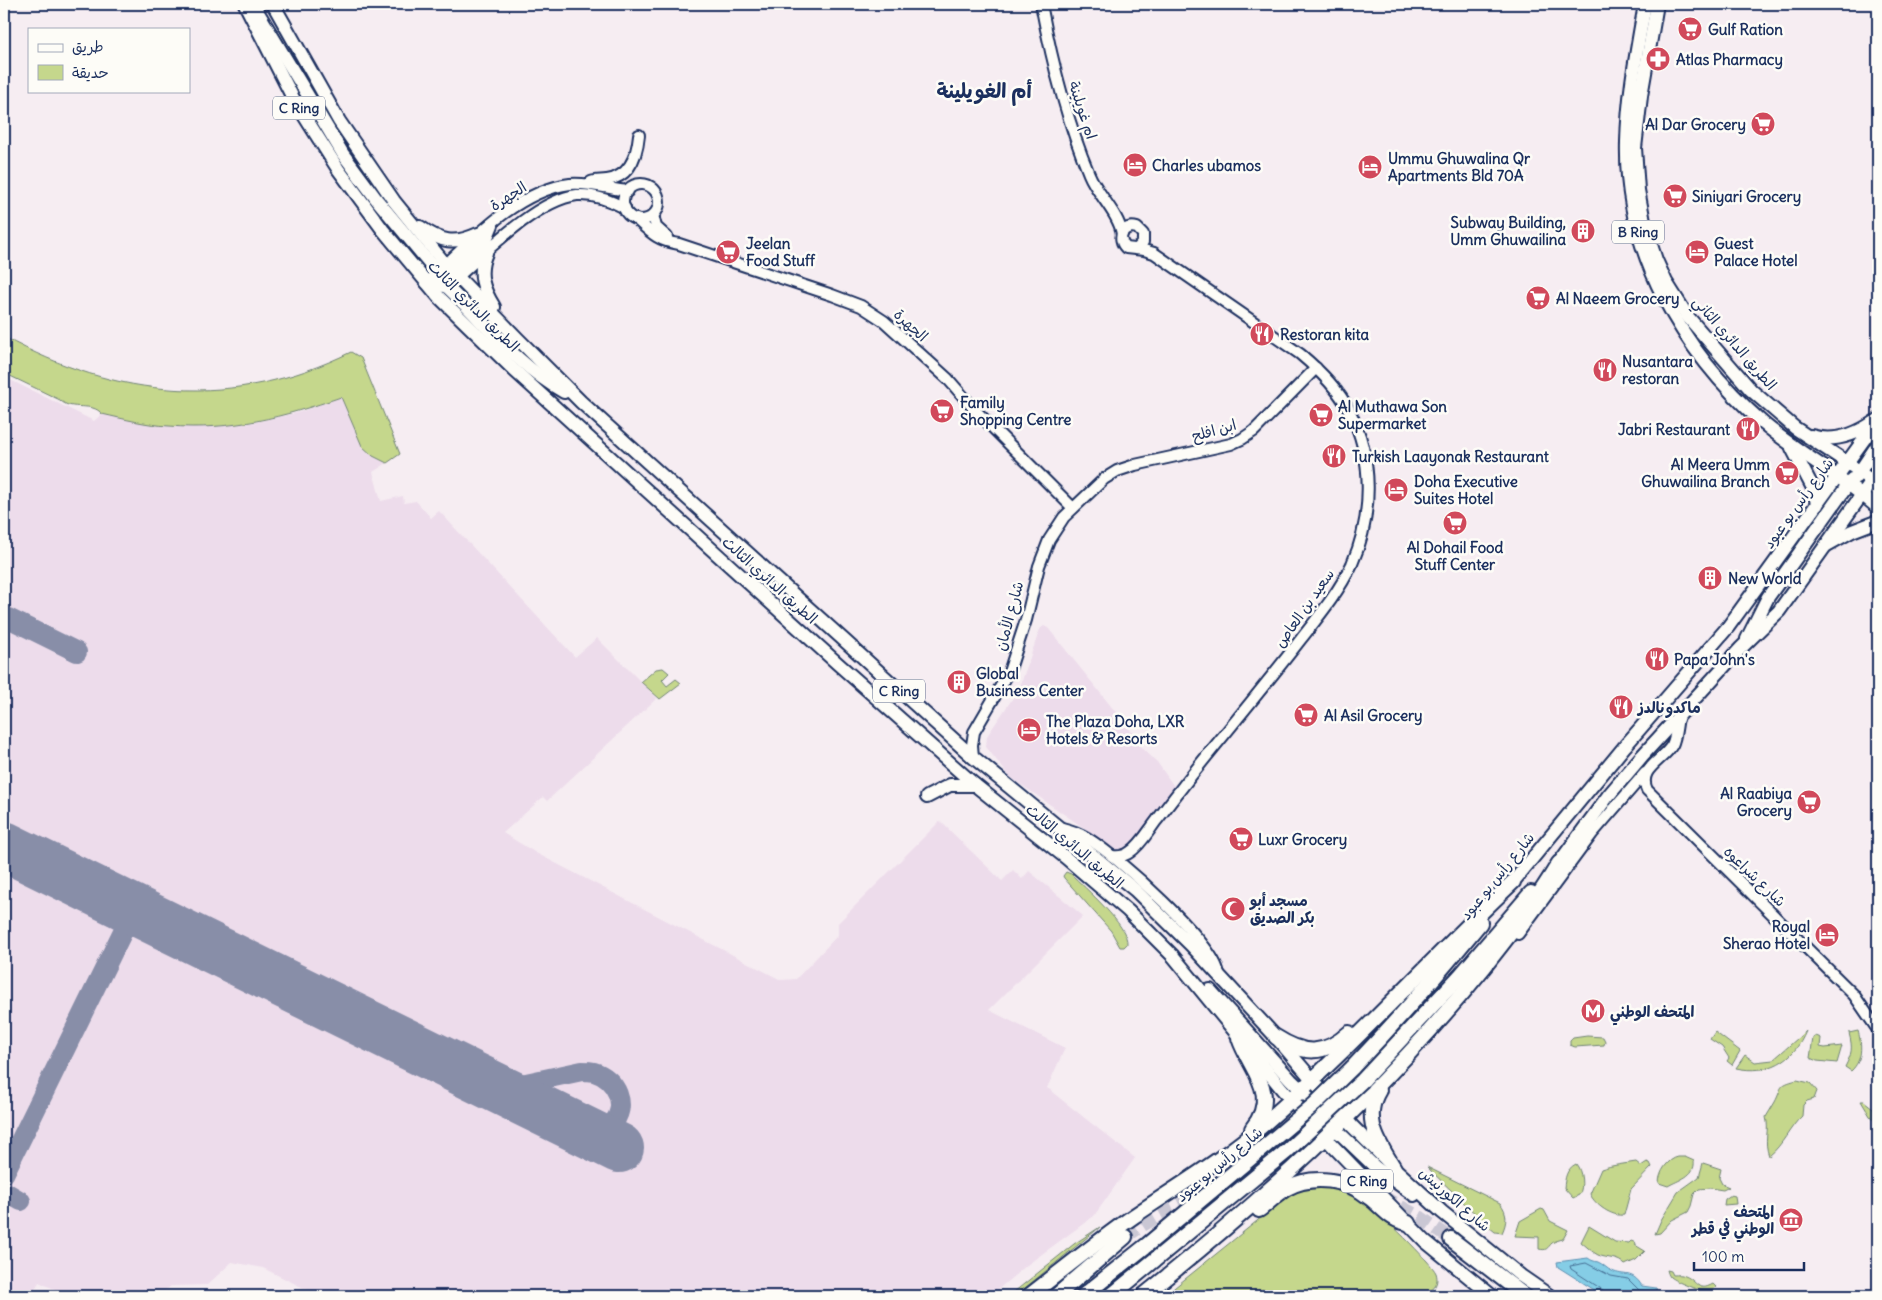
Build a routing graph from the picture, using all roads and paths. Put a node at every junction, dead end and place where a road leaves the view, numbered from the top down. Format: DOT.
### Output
graph roads {
  1 [pos="245,4"];
  2 [pos="253,4"];
  3 [pos="273,4"];
  4 [pos="1041,4"];
  5 [pos="1645,4"];
  6 [pos="1657,4"];
  7 [pos="639,135"];
  8 [pos="584,184"];
  9 [pos="628,191"];
  10 [pos="625,208"];
  11 [pos="653,215"];
  12 [pos="408,218"];
  13 [pos="636,219"];
  14 [pos="1116,219"];
  15 [pos="492,225"];
  16 [pos="1130,227"];
  17 [pos="478,234"];
  18 [pos="1122,234"];
  19 [pos="1144,239"];
  20 [pos="679,244"];
  21 [pos="1137,249"];
  22 [pos="486,253"];
  23 [pos="1154,253"];
  24 [pos="443,279"];
  25 [pos="501,321"];
  26 [pos="1316,368"];
  27 [pos="581,402"];
  28 [pos="1878,419"];
  29 [pos="1804,434"];
  30 [pos="1878,444"];
  31 [pos="1790,445"];
  32 [pos="1848,463"];
  33 [pos="1859,471"];
  34 [pos="1837,478"];
  35 [pos="1876,479"];
  36 [pos="1849,485"];
  37 [pos="1861,495"];
  38 [pos="1817,505"];
  39 [pos="1073,508"];
  40 [pos="1878,508"];
  41 [pos="1878,521"];
  42 [pos="1822,548"];
  43 [pos="1745,644"];
  44 [pos="1678,718"];
  45 [pos="974,732"];
  46 [pos="952,738"];
  47 [pos="973,757"];
  48 [pos="1647,770"];
  49 [pos="975,785"];
  50 [pos="1648,792"];
  51 [pos="1626,794"];
  52 [pos="927,797"];
  53 [pos="1061,828"];
  54 [pos="1134,849"];
  55 [pos="1112,856"];
  56 [pos="1559,863"];
  57 [pos="1130,872"];
  58 [pos="1513,882"];
  59 [pos="1428,966"];
  60 [pos="1482,969"];
  61 [pos="1188,974"];
  62 [pos="1219,976"];
  63 [pos="1878,1030"];
  64 [pos="1276,1037"];
  65 [pos="1239,1038"];
  66 [pos="1389,1074"];
  67 [pos="1312,1080"];
  68 [pos="1296,1095"];
  69 [pos="1346,1119"];
  70 [pos="1330,1133"];
  71 [pos="1225,1154"];
  72 [pos="1394,1168"];
  73 [pos="1442,1212"];
  74 [pos="1408,1223"];
  75 [pos="1125,1237"];
  76 [pos="1451,1239"];
  77 [pos="1156,1286"];
  78 [pos="1029,1296"];
  79 [pos="1056,1296"];
  80 [pos="1083,1296"];
  81 [pos="1111,1296"];
  82 [pos="1143,1296"];
  83 [pos="1492,1296"];
  84 [pos="1525,1296"];
  85 [pos="1550,1296"];
  1 -- 24 [label="main road, الطريق الدائري الثالث / C Ring"];
  2 -- 24 [label="main road"];
  3 -- 12 [label="main road, الطريق الدائري الثالث / C Ring"];
  4 -- 14 [label="street, ام غويلينة"];
  5 -- 31 [label="main road, الطريق الدائري الثاني / B Ring"];
  6 -- 29 [label="main road, الطريق الدائري الثاني / B Ring"];
  7 -- 8 [label="street"];
  8 -- 9 [label="street, الجهرة"];
  8 -- 15 [label="street, الجهرة"];
  9 -- 10 [label="street"];
  9 -- 11 [label="street"];
  10 -- 13 [label="street"];
  10 -- 22 [label="street, الجهرة"];
  11 -- 13 [label="street"];
  11 -- 20 [label="street, الجهرة"];
  12 -- 17 [label="main road"];
  12 -- 24 [label="main road, الطريق الدائري الثالث / C Ring"];
  13 -- 20 [label="street, الجهرة"];
  14 -- 16 [label="street, ام غويلينة"];
  14 -- 18 [label="street, ام غويلينة"];
  15 -- 17 [label="street, الجهرة"];
  15 -- 24 [label="main road"];
  16 -- 18 [label="street"];
  16 -- 19 [label="street"];
  17 -- 24 [label="street, الجهرة"];
  18 -- 21 [label="street"];
  19 -- 21 [label="street"];
  19 -- 23 [label="street, سعيد بن العاص"];
  20 -- 39 [label="street, الجهرة"];
  21 -- 23 [label="street, سعيد بن العاص"];
  22 -- 24 [label="street, الجهرة"];
  22 -- 25 [label="main road"];
  23 -- 26 [label="street, سعيد بن العاص"];
  24 -- 25 [label="main road, الطريق الدائري الثالث / C Ring"];
  24 -- 27 [label="main road"];
  24 -- 49 [label="main road, الطريق الدائري الثالث / C Ring"];
  25 -- 27 [label="main road, الطريق الدائري الثالث / C Ring"];
  26 -- 39 [label="street, ابن افلح"];
  26 -- 54 [label="street, سعيد بن العاص"];
  27 -- 46 [label="main road, الطريق الدائري الثالث / C Ring"];
  28 -- 29 [label="main road"];
  28 -- 32 [label="main road, شارع رأس بو عبود"];
  29 -- 32 [label="main road, الطريق الدائري الثاني / B Ring"];
  30 -- 33 [label="main road"];
  31 -- 34 [label="main road, الطريق الدائري الثاني / B Ring"];
  31 -- 38 [label="main road"];
  32 -- 33 [label="main road, B Ring"];
  32 -- 34 [label="main road, شارع رأس بو عبود"];
  32 -- 36 [label="main road"];
  33 -- 35 [label="main road, B Ring"];
  33 -- 37 [label="main road"];
  34 -- 36 [label="main road, الطريق الدائري الثاني / B Ring"];
  34 -- 38 [label="main road, شارع رأس بو عبود"];
  35 -- 37 [label="main road"];
  36 -- 37 [label="main road, الطريق الدائري الثاني / B Ring"];
  36 -- 43 [label="main road"];
  37 -- 40 [label="main road, الطريق الدائري الثاني"];
  37 -- 42 [label="main road"];
  38 -- 58 [label="main road, شارع رأس بو عبود"];
  39 -- 45 [label="street, شارع الأمان"];
  41 -- 42 [label="main road"];
  42 -- 43 [label="main road"];
  43 -- 44 [label="main road"];
  44 -- 48 [label="street"];
  44 -- 56 [label="main road"];
  45 -- 46 [label="street"];
  45 -- 47 [label="street, شارع الأمان"];
  46 -- 47 [label="main road, الطريق الدائري الثالث / C Ring"];
  47 -- 53 [label="main road, الطريق الدائري الثالث / C Ring"];
  48 -- 50 [label="street"];
  48 -- 51 [label="street"];
  49 -- 52 [label="main road"];
  49 -- 61 [label="main road, الطريق الدائري الثالث / C Ring"];
  50 -- 51 [label="street"];
  50 -- 63 [label="street, شارع شراعوه"];
  51 -- 60 [label="street"];
  53 -- 55 [label="street, الطريق الدائري الثالث"];
  53 -- 62 [label="main road, الطريق الدائري الثالث / C Ring"];
  54 -- 55 [label="street"];
  54 -- 57 [label="street, سعيد بن العاص"];
  55 -- 57 [label="street, الطريق الدائري الثالث"];
  56 -- 60 [label="highway"];
  56 -- 81 [label="highway, bridge"];
  57 -- 62 [label="street, الطريق الدائري الثالث"];
  58 -- 59 [label="highway"];
  58 -- 80 [label="highway, شارع رأس بو عبود, bridge"];
  59 -- 64 [label="highway"];
  59 -- 67 [label="highway"];
  60 -- 66 [label="highway"];
  61 -- 65 [label="main road, الطريق الدائري الثالث / C Ring"];
  61 -- 68 [label="main road"];
  62 -- 64 [label="main road, الطريق الدائري الثالث / C Ring"];
  64 -- 67 [label="main road, الطريق الدائري الثالث / C Ring"];
  65 -- 68 [label="main road, الطريق الدائري الثالث / C Ring"];
  65 -- 71 [label="highway"];
  66 -- 69 [label="highway"];
  66 -- 72 [label="highway"];
  67 -- 68 [label="highway"];
  67 -- 69 [label="main road, الطريق الدائري الثالث / C Ring"];
  68 -- 69 [label="main road"];
  68 -- 70 [label="main road, الطريق الدائري الثالث / C Ring"];
  68 -- 71 [label="highway"];
  69 -- 70 [label="highway"];
  69 -- 72 [label="main road, شارع الكورنيش / C Ring"];
  70 -- 73 [label="main road"];
  70 -- 74 [label="main road, C Ring"];
  70 -- 77 [label="highway"];
  71 -- 78 [label="highway"];
  72 -- 73 [label="main road, شارع الكورنيش / C Ring"];
  73 -- 85 [label="main road, شارع الكورنيش / C Ring"];
  74 -- 77 [label="highway"];
  74 -- 83 [label="main road, C Ring"];
  75 -- 79 [label="highway"];
  76 -- 84 [label="highway"];
  77 -- 82 [label="highway"];
}
